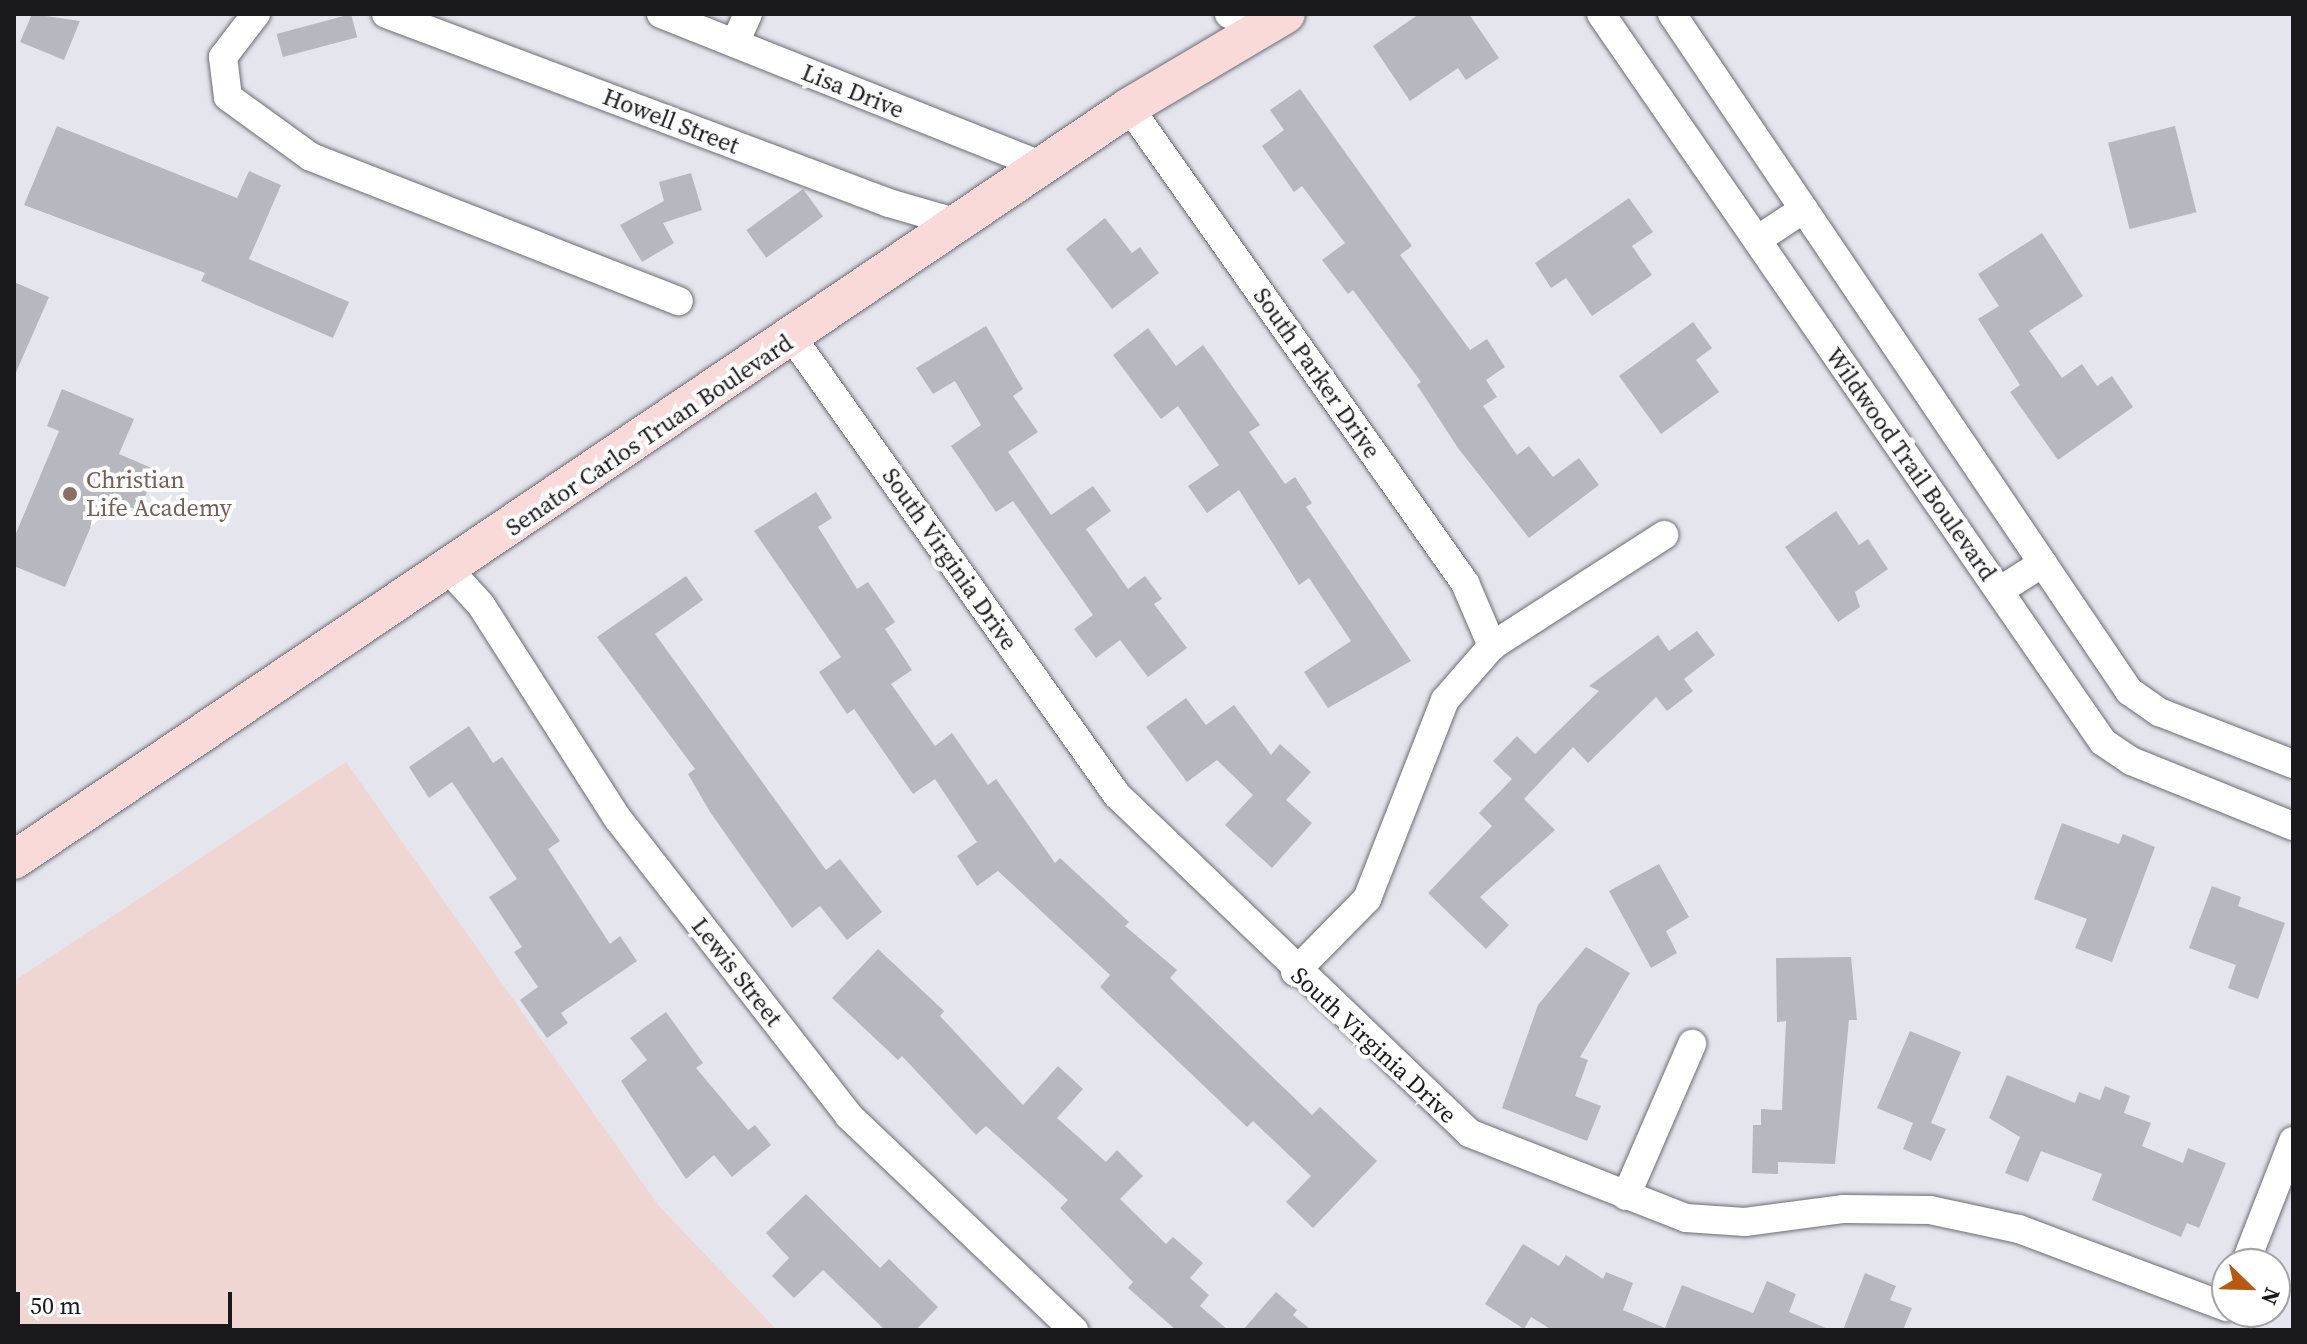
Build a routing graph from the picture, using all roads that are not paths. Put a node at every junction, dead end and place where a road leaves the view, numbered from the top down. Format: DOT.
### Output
graph roads {
  1 [pos="256,14"];
  2 [pos="386,14"];
  3 [pos="661,14"];
  4 [pos="748,14"];
  5 [pos="1229,14"];
  6 [pos="1601,14"];
  7 [pos="1672,14"];
  8 [pos="1275,21"];
  9 [pos="735,43"];
  10 [pos="1129,107"];
  11 [pos="1045,167"];
  12 [pos="1804,209"];
  13 [pos="958,223"];
  14 [pos="1757,240"];
  15 [pos="679,301"];
  16 [pos="792,337"];
  17 [pos="1664,535"];
  18 [pos="2043,563"];
  19 [pos="450,571"];
  20 [pos="1999,591"];
  21 [pos="1492,646"];
  22 [pos="2293,764"];
  23 [pos="2293,826"];
  24 [pos="14,860"];
  25 [pos="1295,972"];
  26 [pos="1692,1044"];
  27 [pos="2293,1141"];
  28 [pos="1626,1196"];
  29 [pos="2251,1248"];
  30 [pos="2211,1302"];
  31 [pos="1074,1330"];
  1 -- 15 [label="street"];
  2 -- 13 [label="street, Howell Street"];
  3 -- 9 [label="street, Lisa Drive"];
  4 -- 9 [label="street"];
  5 -- 8 [label="street"];
  6 -- 14 [label="street, Wildwood Trail Boulevard"];
  7 -- 12 [label="street"];
  8 -- 10 [label="main road, Senator Carlos Truan Boulevard"];
  9 -- 11 [label="street, Lisa Drive"];
  10 -- 11 [label="main road, Senator Carlos Truan Boulevard"];
  10 -- 21 [label="street, South Parker Drive"];
  11 -- 13 [label="main road, Senator Carlos Truan Boulevard"];
  12 -- 14 [label="street"];
  12 -- 18 [label="street"];
  13 -- 16 [label="main road, Senator Carlos Truan Boulevard"];
  14 -- 20 [label="street, Wildwood Trail Boulevard"];
  16 -- 19 [label="main road, Senator Carlos Truan Boulevard"];
  16 -- 25 [label="street, South Virginia Drive"];
  17 -- 21 [label="street"];
  18 -- 20 [label="street"];
  18 -- 22 [label="street"];
  19 -- 24 [label="main road, Senator Carlos Truan Boulevard"];
  19 -- 31 [label="street, Lewis Street"];
  20 -- 23 [label="street, Wildwood Trail Boulevard"];
  21 -- 25 [label="street"];
  25 -- 28 [label="street, South Virginia Drive"];
  26 -- 28 [label="street"];
  27 -- 29 [label="street"];
  28 -- 30 [label="street, South Virginia Drive"];
}
